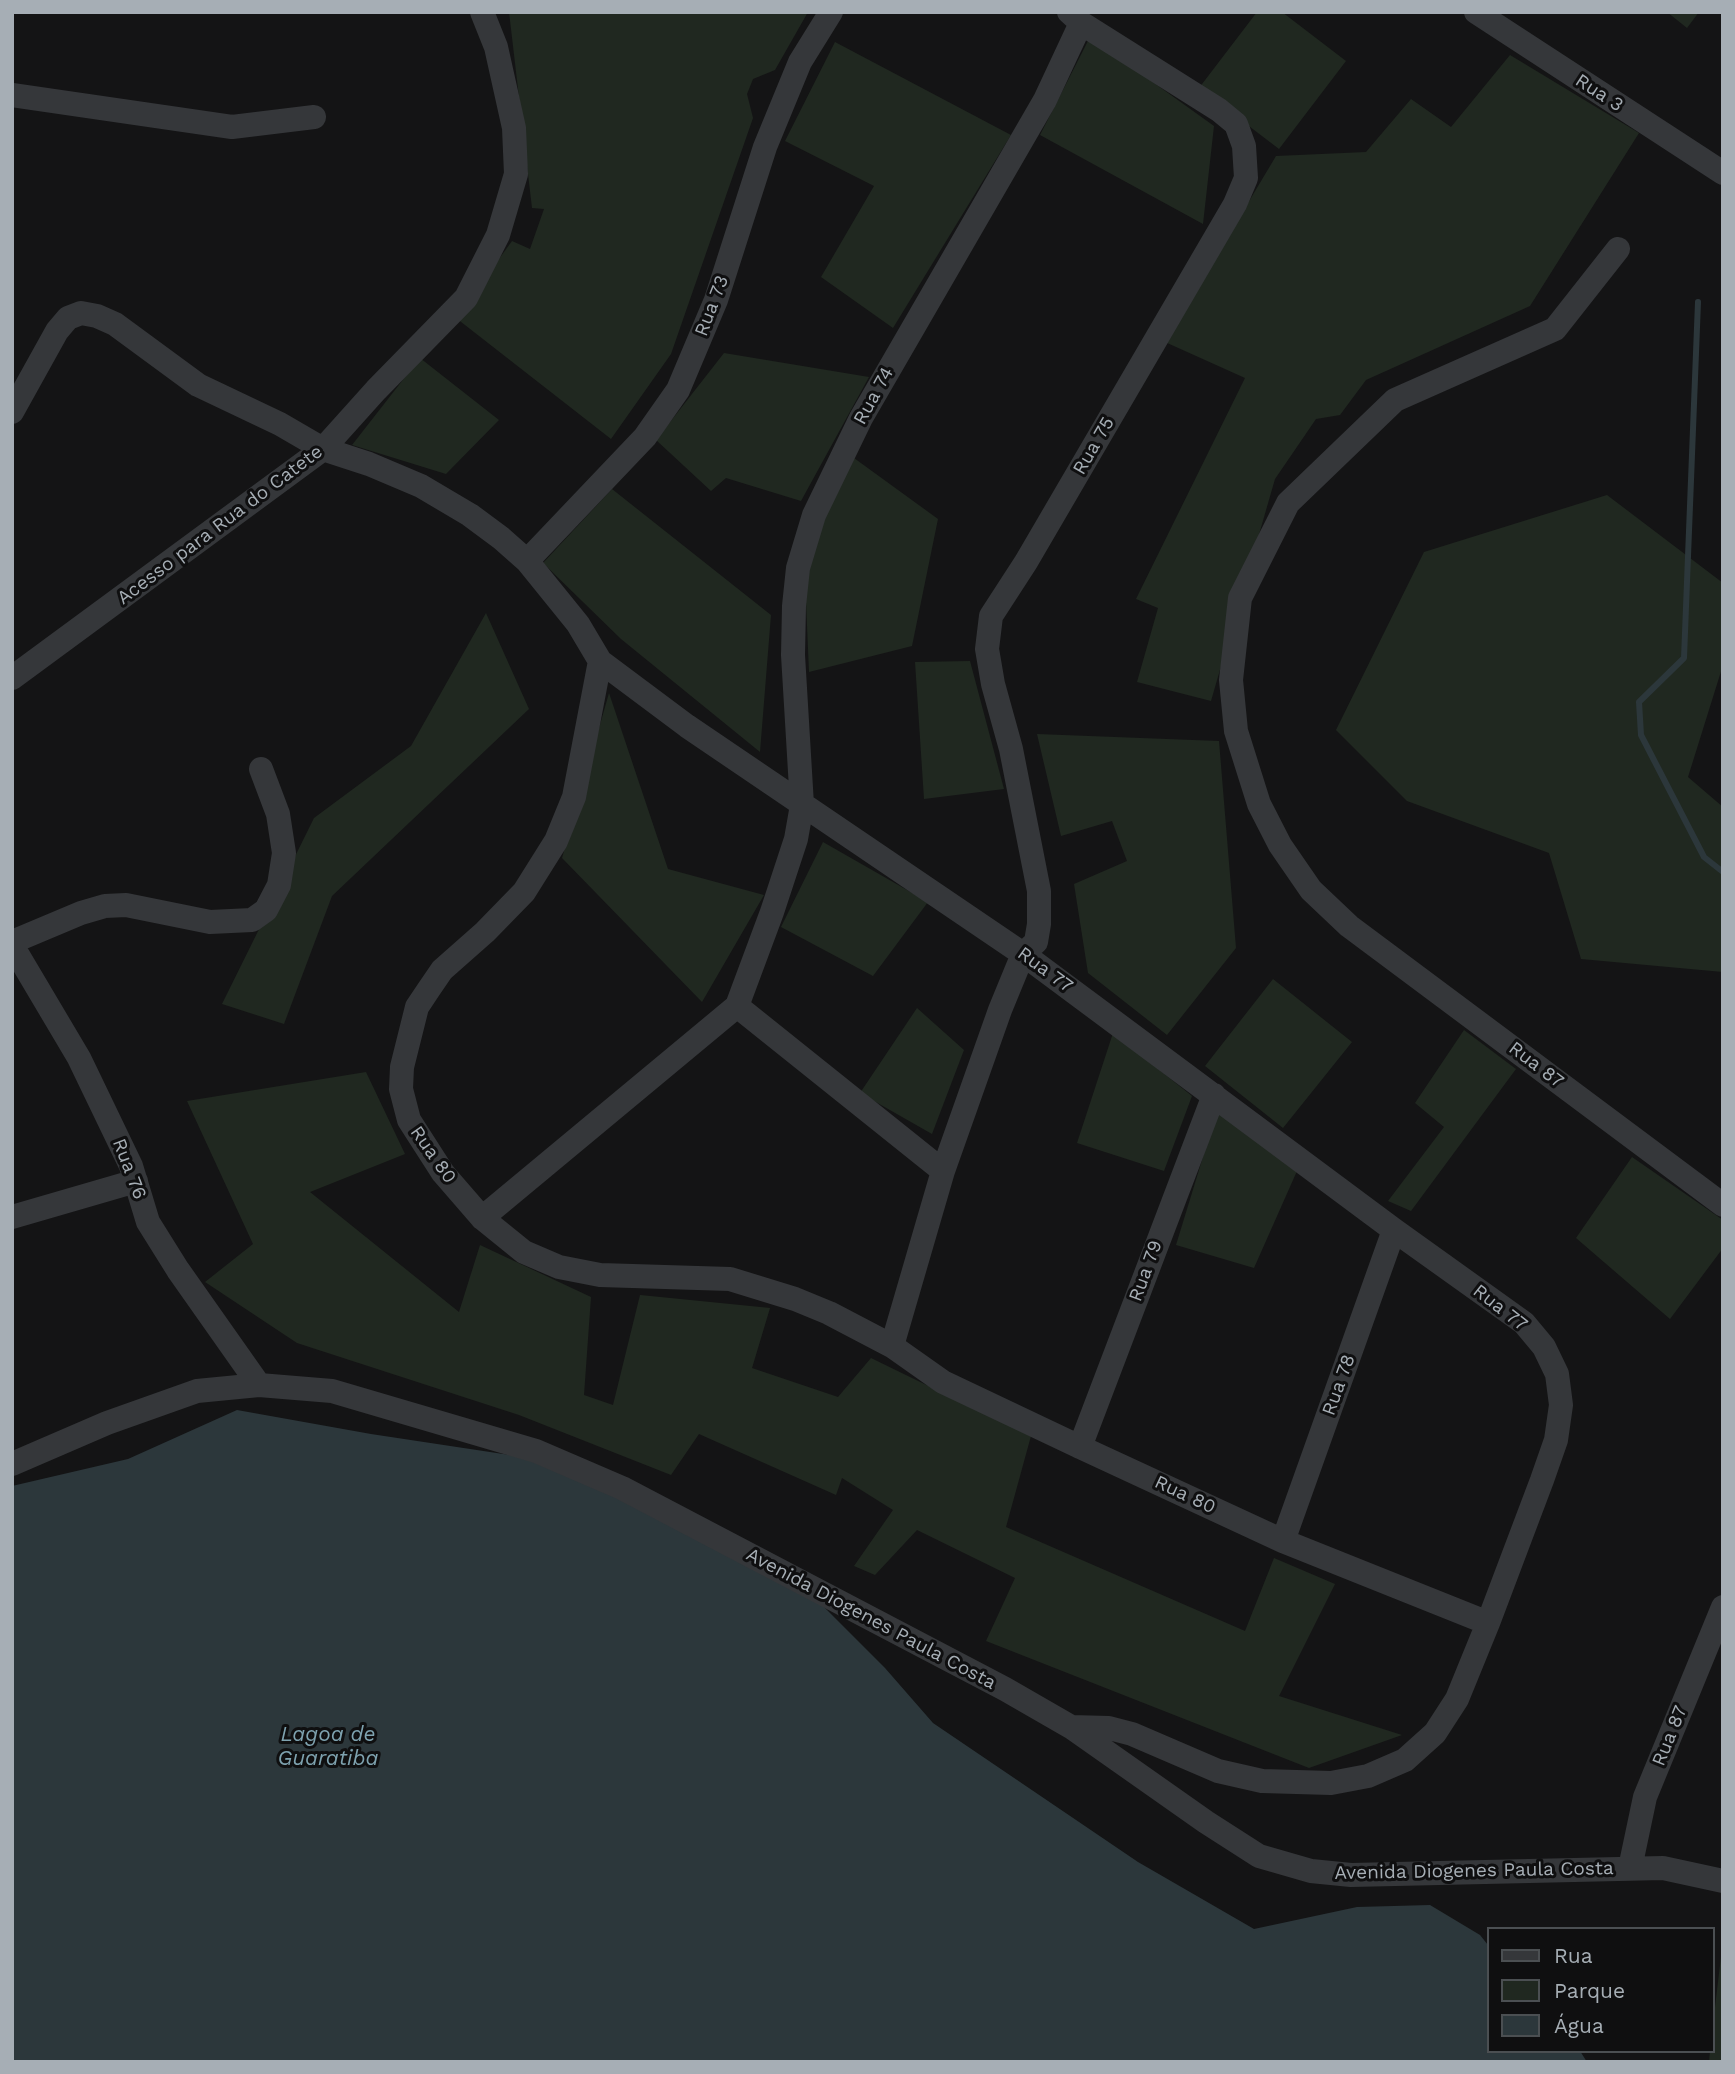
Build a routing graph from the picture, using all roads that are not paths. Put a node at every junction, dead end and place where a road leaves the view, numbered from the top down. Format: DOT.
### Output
graph roads {
  1 [pos="482,12"];
  2 [pos="831,12"];
  3 [pos="1476,12"];
  4 [pos="1075,18"];
  5 [pos="12,95"];
  6 [pos="314,117"];
  7 [pos="1723,173"];
  8 [pos="1618,249"];
  9 [pos="12,412"];
  10 [pos="323,449"];
  11 [pos="527,561"];
  12 [pos="600,662"];
  13 [pos="12,678"];
  14 [pos="261,769"];
  15 [pos="802,805"];
  16 [pos="12,943"];
  17 [pos="1023,954"];
  18 [pos="737,1006"];
  19 [pos="1214,1095"];
  20 [pos="943,1171"];
  21 [pos="136,1181"];
  22 [pos="1723,1205"];
  23 [pos="12,1217"];
  24 [pos="482,1218"];
  25 [pos="1394,1230"];
  26 [pos="892,1346"];
  27 [pos="259,1385"];
  28 [pos="1080,1447"];
  29 [pos="12,1464"];
  30 [pos="1283,1541"];
  31 [pos="1723,1607"];
  32 [pos="1488,1623"];
  33 [pos="1071,1727"];
  34 [pos="1630,1868"];
  35 [pos="1723,1881"];
  1 -- 10 [label="street, Acesso para Rua do Catete"];
  2 -- 11 [label="street, Rua 73"];
  3 -- 7 [label="street, Rua 3"];
  4 -- 15 [label="street, Rua 74"];
  4 -- 17 [label="street, Rua 75"];
  5 -- 6 [label="street"];
  8 -- 22 [label="street, Rua 87"];
  9 -- 10 [label="street"];
  10 -- 11 [label="street"];
  10 -- 13 [label="street, Acesso para Rua do Catete"];
  11 -- 12 [label="street"];
  12 -- 15 [label="street"];
  12 -- 24 [label="street, Rua 80"];
  14 -- 16 [label="street"];
  15 -- 17 [label="street, Rua 77"];
  15 -- 18 [label="street, Rua 74"];
  16 -- 21 [label="street, Rua 76"];
  17 -- 19 [label="street, Rua 77"];
  17 -- 20 [label="street"];
  18 -- 20 [label="street"];
  18 -- 24 [label="street"];
  19 -- 25 [label="street, Rua 77"];
  19 -- 28 [label="street, Rua 79"];
  20 -- 26 [label="street"];
  21 -- 23 [label="street"];
  21 -- 27 [label="street, Rua 76"];
  24 -- 26 [label="street, Rua 80"];
  25 -- 30 [label="street, Rua 78"];
  25 -- 32 [label="street, Rua 77"];
  26 -- 28 [label="street, Rua 80"];
  27 -- 29 [label="street, Avenida Diogenes Paula Costa"];
  27 -- 33 [label="street, Avenida Diogenes Paula Costa"];
  28 -- 30 [label="street, Rua 80"];
  30 -- 32 [label="street, Rua 80"];
  31 -- 34 [label="street, Rua 87"];
  32 -- 33 [label="street, Rua 77"];
  33 -- 34 [label="street, Avenida Diogenes Paula Costa"];
  34 -- 35 [label="street, Avenida Diogenes Paula Costa"];
}
